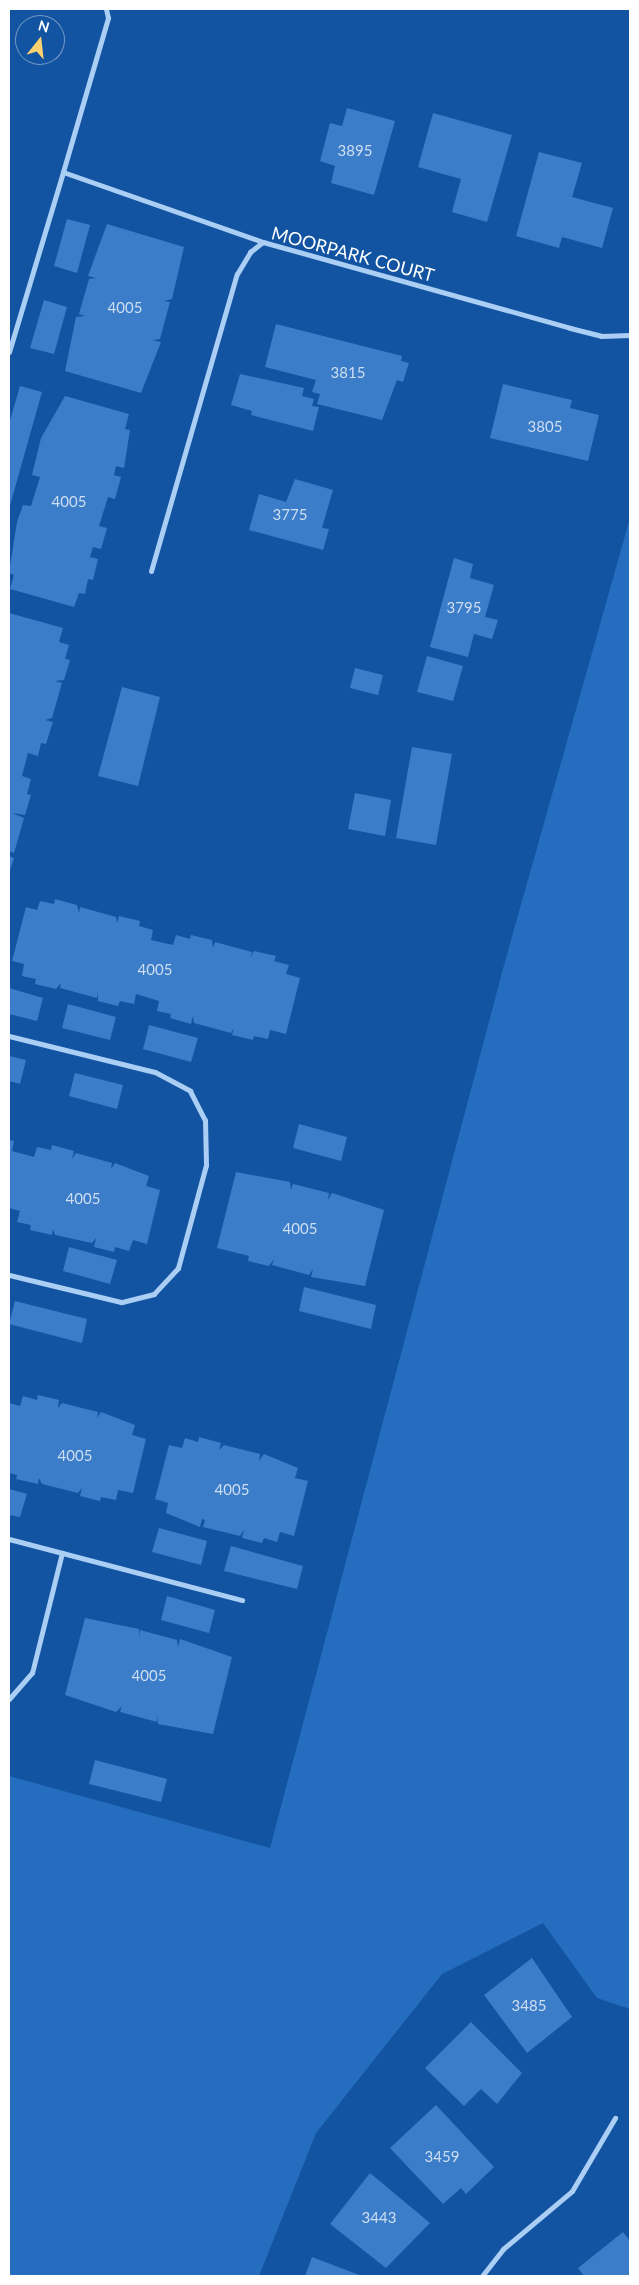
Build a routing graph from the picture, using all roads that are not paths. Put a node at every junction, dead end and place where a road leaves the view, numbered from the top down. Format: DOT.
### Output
graph roads {
  1 [pos="106,9"];
  2 [pos="63,172"];
  3 [pos="263,242"];
  4 [pos="630,335"];
  5 [pos="9,352"];
  6 [pos="151,571"];
  7 [pos="9,1036"];
  8 [pos="9,1275"];
  9 [pos="9,1539"];
  10 [pos="62,1553"];
  11 [pos="242,1600"];
  12 [pos="9,1698"];
  13 [pos="615,2118"];
  14 [pos="482,2276"];
  1 -- 2 [label="street"];
  2 -- 3 [label="street"];
  2 -- 5 [label="street"];
  3 -- 4 [label="street, MOORPARK COURT"];
  3 -- 6 [label="street, MOORPARK COURT"];
  7 -- 8 [label="street"];
  9 -- 10 [label="street"];
  10 -- 11 [label="street"];
  10 -- 12 [label="street"];
  13 -- 14 [label="street"];
}
